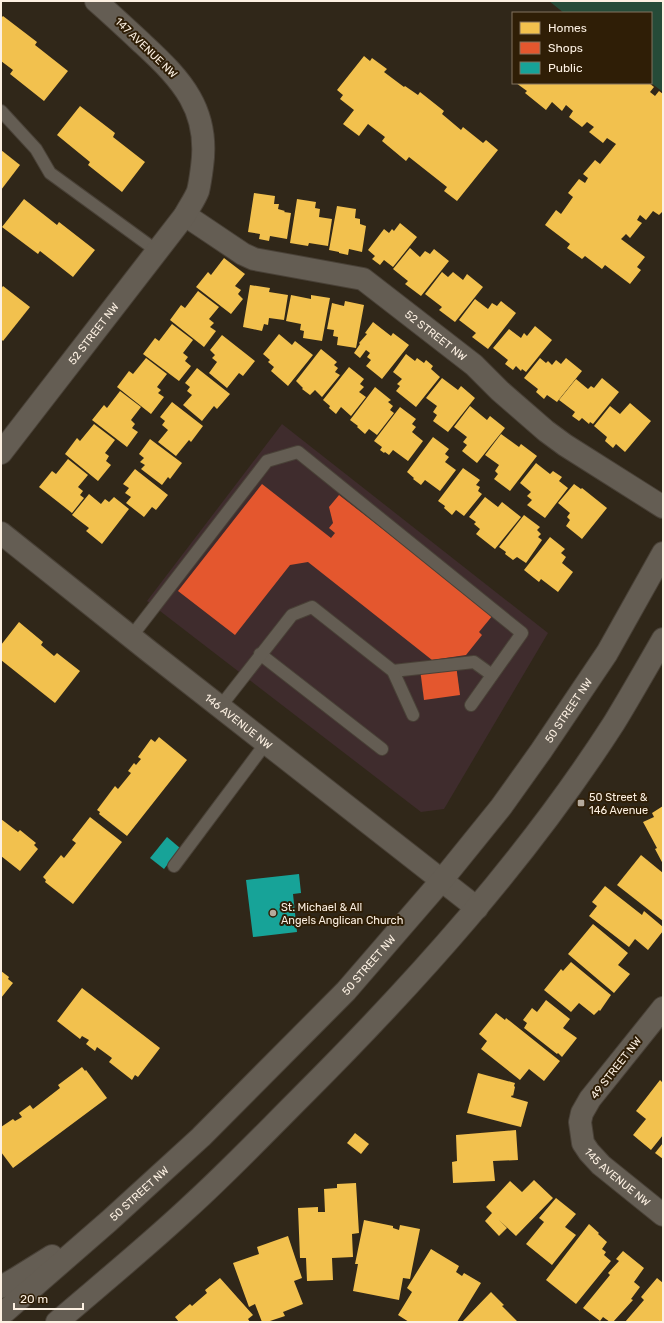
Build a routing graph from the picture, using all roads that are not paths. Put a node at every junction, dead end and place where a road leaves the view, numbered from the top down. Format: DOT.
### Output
graph roads {
  1 [pos="96,1"];
  2 [pos="1,112"];
  3 [pos="198,192"];
  4 [pos="185,215"];
  5 [pos="157,251"];
  6 [pos="1,453"];
  7 [pos="663,507"];
  8 [pos="1,533"];
  9 [pos="663,554"];
  10 [pos="131,637"];
  11 [pos="663,639"];
  12 [pos="260,654"];
  13 [pos="393,671"];
  14 [pos="492,675"];
  15 [pos="471,705"];
  16 [pos="220,706"];
  17 [pos="413,715"];
  18 [pos="266,743"];
  19 [pos="382,749"];
  20 [pos="174,866"];
  21 [pos="442,880"];
  22 [pos="477,908"];
  23 [pos="663,1008"];
  24 [pos="580,1132"];
  25 [pos="663,1215"];
  26 [pos="109,1221"];
  27 [pos="1,1286"];
  28 [pos="1,1315"];
  29 [pos="57,1322"];
  1 -- 3 [label="main road, 147 AVENUE NW"];
  2 -- 5 [label="lane"];
  3 -- 4 [label="main road, 52 STREET NW"];
  4 -- 5 [label="main road, 52 STREET NW"];
  4 -- 7 [label="main road, 52 STREET NW"];
  5 -- 6 [label="main road, 52 STREET NW"];
  8 -- 10 [label="main road, 146 AVENUE NW"];
  9 -- 21 [label="main road, 50 STREET NW"];
  10 -- 14 [label="lane"];
  10 -- 16 [label="main road, 146 AVENUE NW"];
  11 -- 22 [label="main road"];
  12 -- 13 [label="lane"];
  12 -- 16 [label="lane"];
  12 -- 19 [label="lane"];
  13 -- 14 [label="lane"];
  13 -- 17 [label="lane"];
  14 -- 15 [label="lane"];
  16 -- 18 [label="main road, 146 AVENUE NW"];
  18 -- 20 [label="lane"];
  18 -- 21 [label="main road, 146 AVENUE NW"];
  21 -- 22 [label="main road, 146 AVENUE NW"];
  21 -- 26 [label="main road, 50 STREET NW"];
  22 -- 29 [label="main road"];
  23 -- 24 [label="main road, 49 STREET NW"];
  24 -- 25 [label="main road, 145 AVENUE NW"];
  26 -- 27 [label="main road"];
  26 -- 28 [label="main road, 50 STREET NW"];
}
